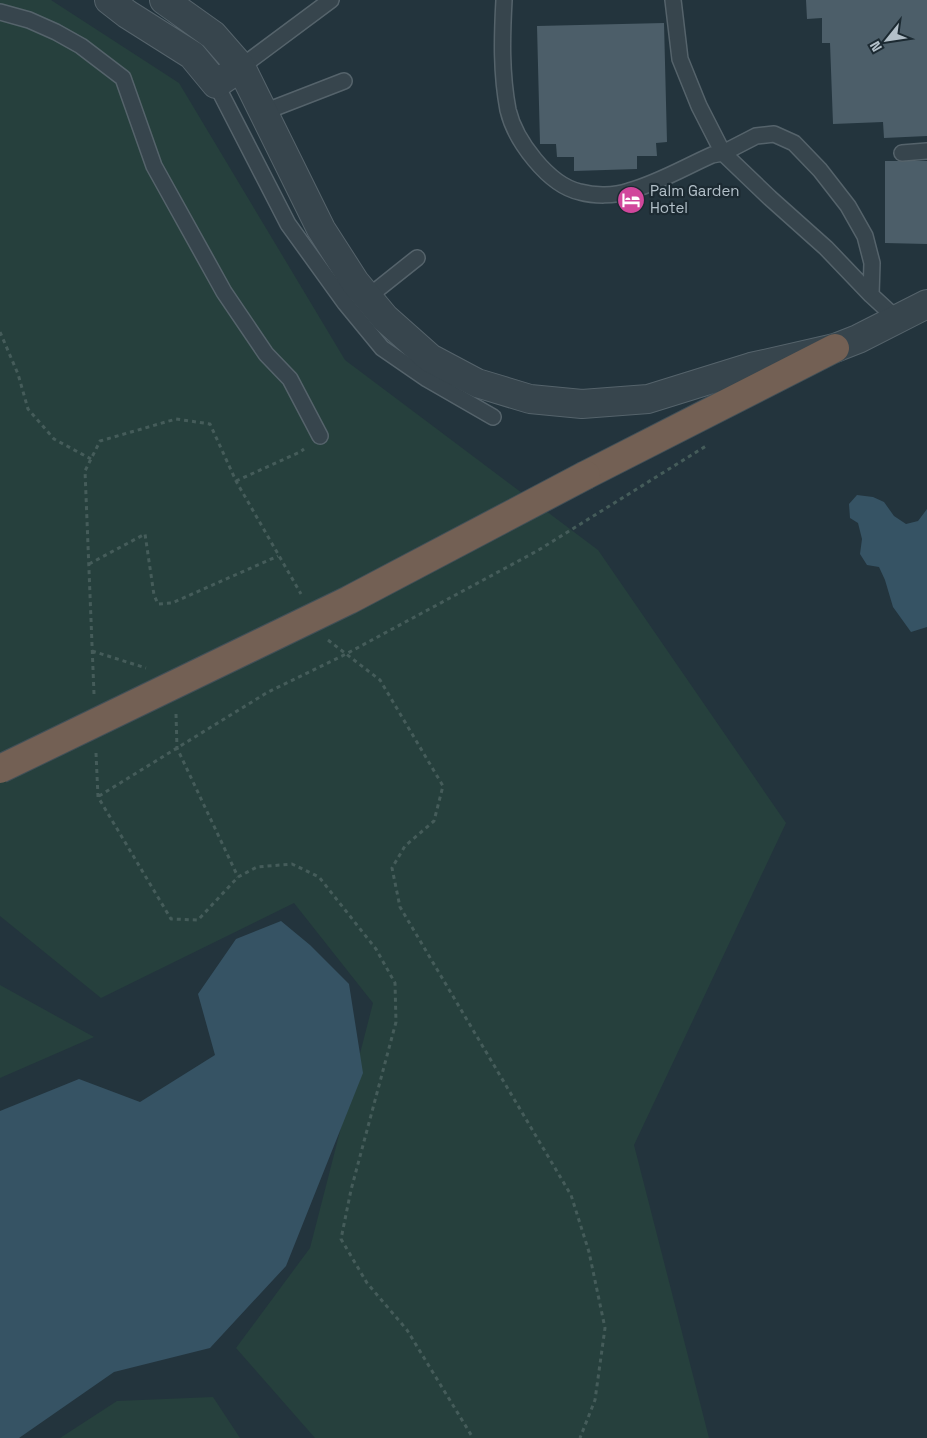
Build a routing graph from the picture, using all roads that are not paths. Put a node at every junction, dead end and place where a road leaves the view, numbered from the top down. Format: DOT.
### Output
graph roads {
  1 [pos="109,0"];
  2 [pos="164,0"];
  3 [pos="331,0"];
  4 [pos="504,0"];
  5 [pos="673,0"];
  6 [pos="0,12"];
  7 [pos="241,67"];
  8 [pos="344,80"];
  9 [pos="216,84"];
  10 [pos="264,112"];
  11 [pos="927,151"];
  12 [pos="723,153"];
  13 [pos="902,153"];
  14 [pos="417,258"];
  15 [pos="871,296"];
  16 [pos="368,297"];
  17 [pos="927,304"];
  18 [pos="897,319"];
  19 [pos="834,348"];
  20 [pos="493,417"];
  21 [pos="320,436"];
  22 [pos="0,769"];
  1 -- 9 [label="street"];
  2 -- 7 [label="street"];
  3 -- 7 [label="lane"];
  4 -- 12 [label="lane"];
  5 -- 12 [label="lane"];
  6 -- 21 [label="lane"];
  7 -- 9 [label="street"];
  7 -- 10 [label="street"];
  8 -- 10 [label="lane"];
  9 -- 20 [label="lane"];
  10 -- 16 [label="street"];
  11 -- 13 [label="lane"];
  12 -- 15 [label="lane"];
  12 -- 15 [label="lane"];
  14 -- 16 [label="lane"];
  15 -- 18 [label="lane"];
  16 -- 19 [label="street"];
  17 -- 18 [label="street"];
  18 -- 19 [label="street"];
  19 -- 22 [label="highway, bridge"];
}
